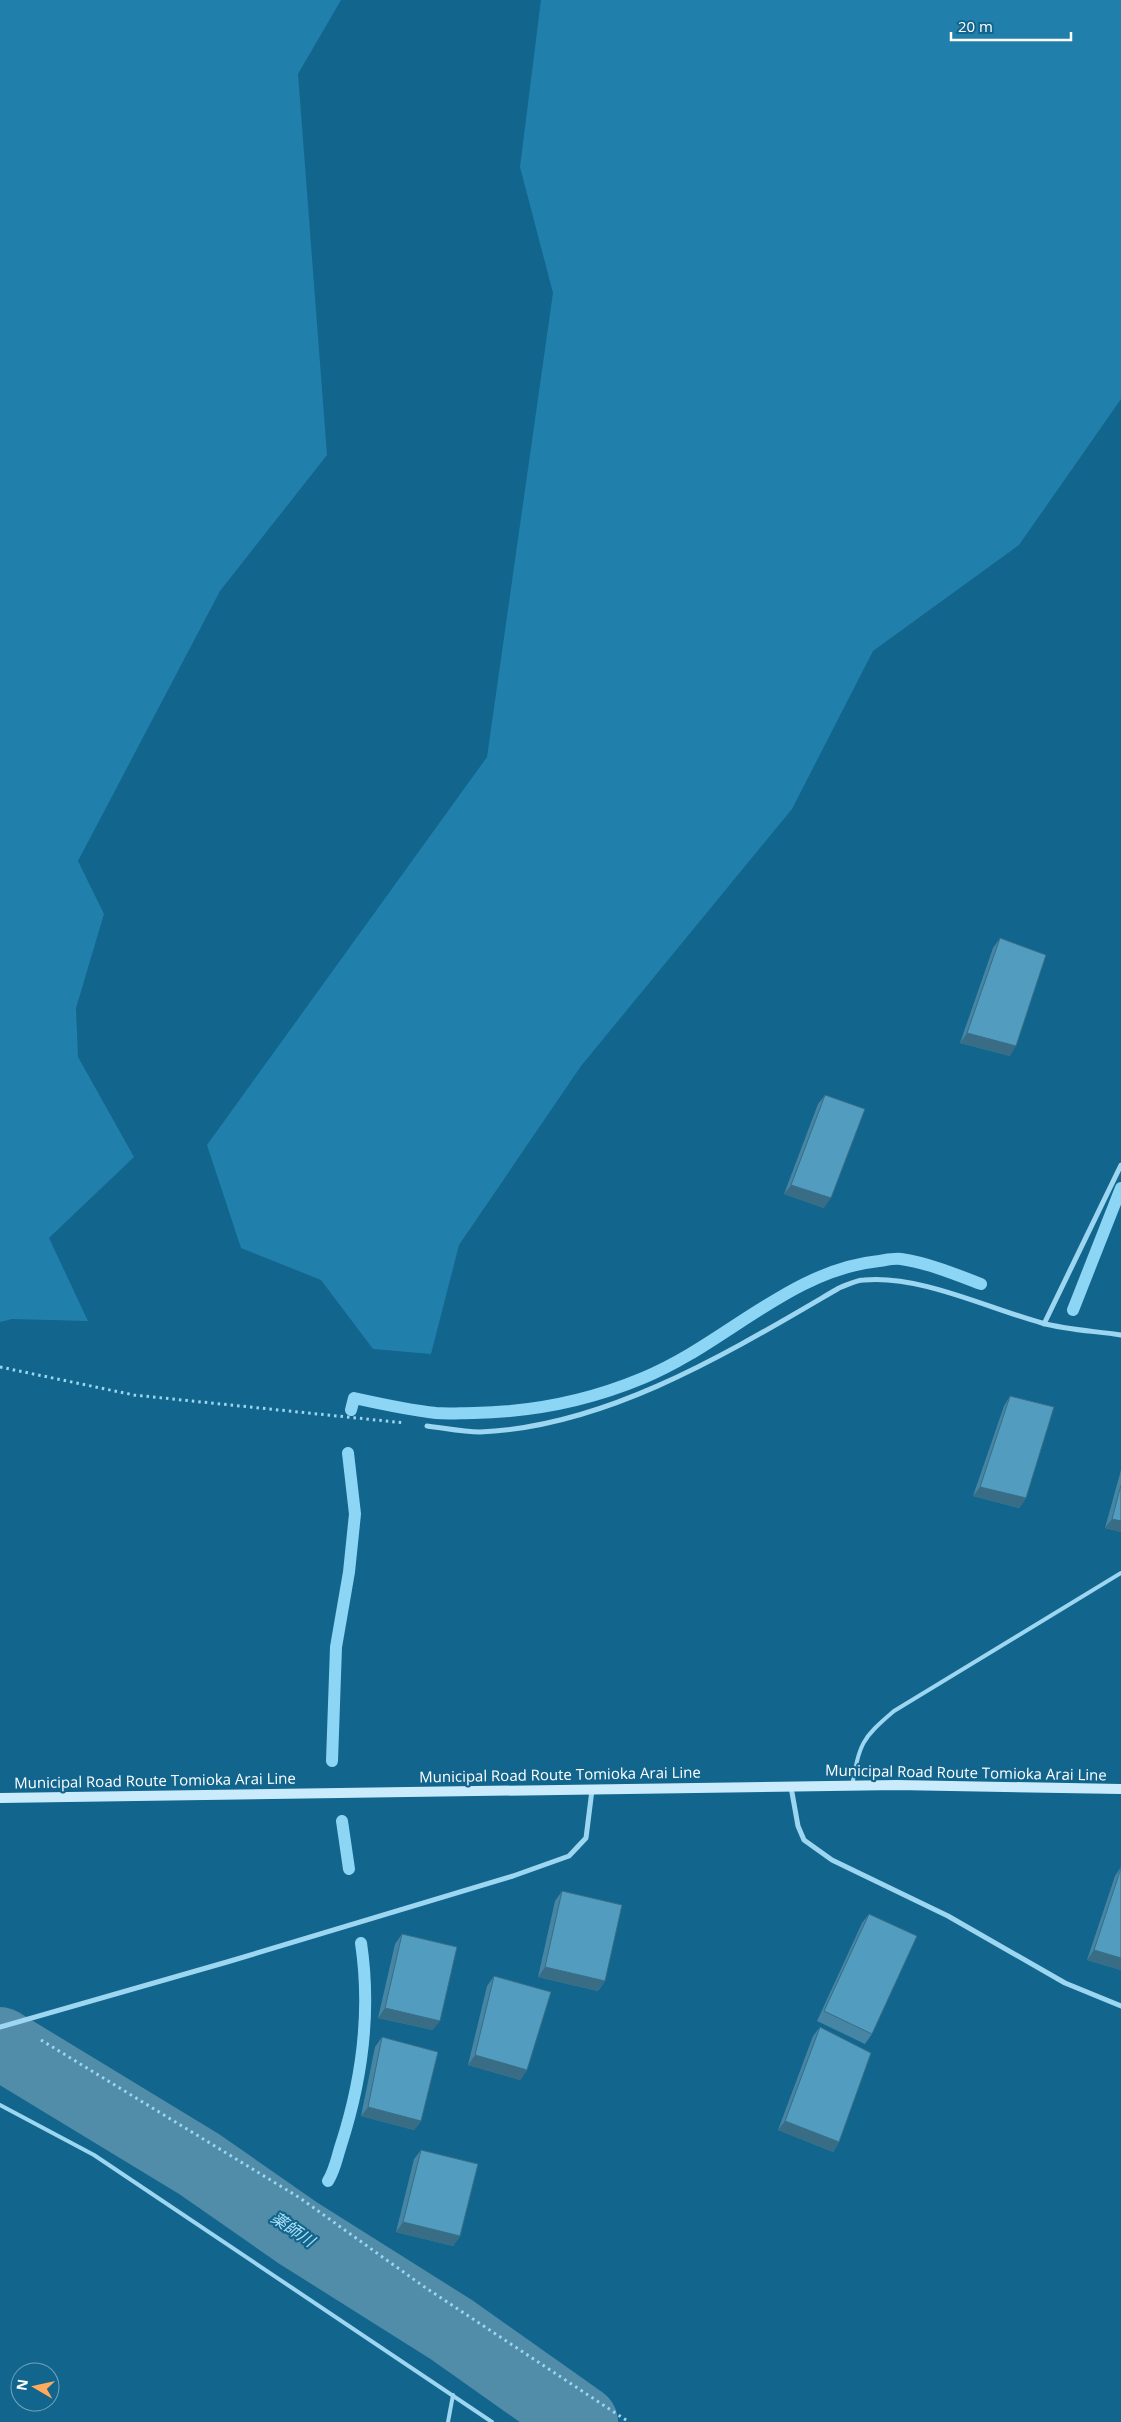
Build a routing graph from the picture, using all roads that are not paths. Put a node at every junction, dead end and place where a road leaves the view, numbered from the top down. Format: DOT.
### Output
graph roads {
  1 [pos="1121,1165"];
  2 [pos="1044,1324"];
  3 [pos="1121,1335"];
  4 [pos="427,1426"];
  5 [pos="1121,1573"];
  6 [pos="791,1786"];
  7 [pos="852,1786"];
  8 [pos="1121,1789"];
  9 [pos="592,1790"];
  10 [pos="0,1798"];
  11 [pos="1121,2006"];
  12 [pos="0,2027"];
  13 [pos="0,2105"];
  14 [pos="453,2395"];
  15 [pos="448,2422"];
  16 [pos="492,2422"];
  1 -- 2 [label="street"];
  2 -- 3 [label="street"];
  2 -- 4 [label="street"];
  5 -- 7 [label="lane"];
  6 -- 7 [label="street, Municipal Road Route Tomioka Arai Line"];
  6 -- 9 [label="street, Municipal Road Route Tomioka Arai Line"];
  6 -- 11 [label="street"];
  7 -- 8 [label="street, Municipal Road Route Tomioka Arai Line"];
  9 -- 10 [label="street, Municipal Road Route Tomioka Arai Line"];
  9 -- 12 [label="street"];
  13 -- 14 [label="lane"];
  14 -- 15 [label="lane"];
  14 -- 16 [label="lane"];
}
